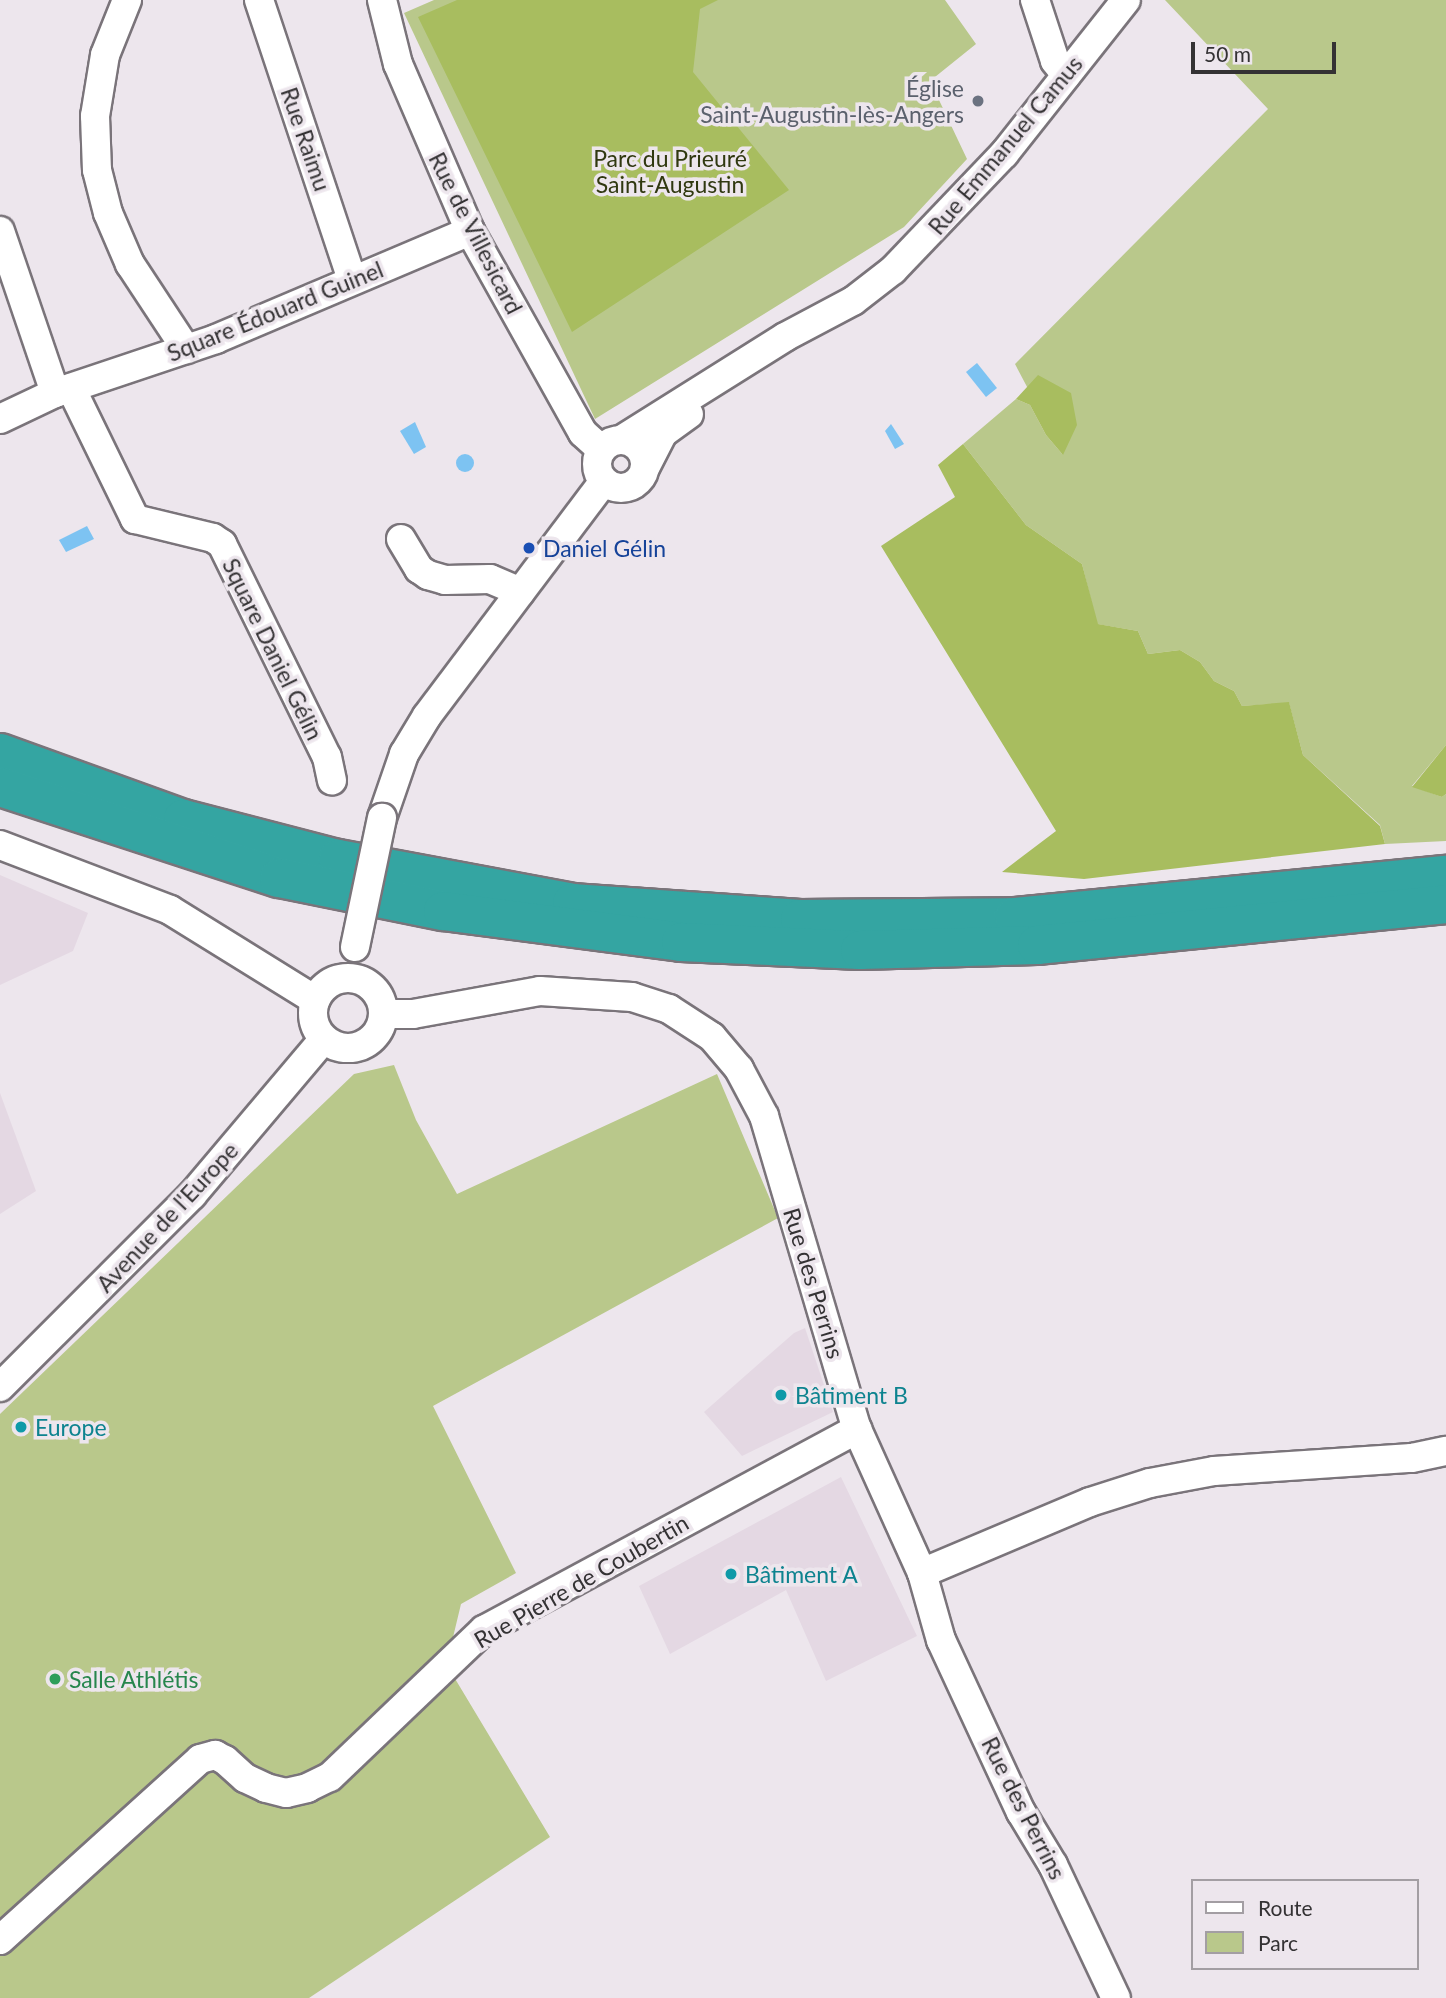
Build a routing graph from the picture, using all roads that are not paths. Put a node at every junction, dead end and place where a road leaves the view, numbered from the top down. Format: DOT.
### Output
graph roads {
  1 [pos="127,0"];
  2 [pos="259,0"];
  3 [pos="382,0"];
  4 [pos="1035,0"];
  5 [pos="1126,0"];
  6 [pos="1066,75"];
  7 [pos="0,231"];
  8 [pos="470,232"];
  9 [pos="352,279"];
  10 [pos="807,328"];
  11 [pos="186,349"];
  12 [pos="63,390"];
  13 [pos="0,419"];
  14 [pos="611,445"];
  15 [pos="646,466"];
  16 [pos="604,481"];
  17 [pos="401,539"];
  18 [pos="520,592"];
  19 [pos="0,753"];
  20 [pos="332,780"];
  21 [pos="0,787"];
  22 [pos="0,845"];
  23 [pos="1446,875"];
  24 [pos="1446,904"];
  25 [pos="355,978"];
  26 [pos="314,1000"];
  27 [pos="384,1014"];
  28 [pos="324,1039"];
  29 [pos="0,1387"];
  30 [pos="857,1429"];
  31 [pos="1446,1451"];
  32 [pos="922,1573"];
  33 [pos="0,1940"];
  34 [pos="1116,1998"];
  1 -- 11 [label="street"];
  2 -- 9 [label="street, Rue Raimu"];
  3 -- 8 [label="street, Rue de Villesicard"];
  4 -- 6 [label="street"];
  5 -- 6 [label="street, Rue Emmanuel Camus"];
  6 -- 10 [label="street, Rue Emmanuel Camus"];
  7 -- 12 [label="street, Square Daniel Gélin"];
  8 -- 9 [label="street, Square Édouard Guinel"];
  8 -- 14 [label="street, Rue de Villesicard"];
  9 -- 11 [label="street, Square Édouard Guinel"];
  10 -- 14 [label="street, Rue Emmanuel Camus"];
  10 -- 15 [label="street, Rue Emmanuel Camus"];
  11 -- 12 [label="street, Square Édouard Guinel"];
  12 -- 13 [label="street, Square Édouard Guinel"];
  12 -- 20 [label="street, Square Daniel Gélin"];
  14 -- 15 [label="street"];
  14 -- 16 [label="street"];
  15 -- 16 [label="street"];
  16 -- 18 [label="street"];
  17 -- 18 [label="street"];
  18 -- 25 [label="street, bridge"];
  19 -- 23 [label="highway"];
  21 -- 24 [label="highway"];
  22 -- 26 [label="street"];
  25 -- 26 [label="street"];
  25 -- 27 [label="street"];
  26 -- 28 [label="street"];
  27 -- 28 [label="street"];
  27 -- 30 [label="street, Rue des Perrins"];
  28 -- 29 [label="street, Avenue de l'Europe"];
  30 -- 32 [label="street, Rue des Perrins"];
  30 -- 33 [label="street, Rue Pierre de Coubertin"];
  31 -- 32 [label="street"];
  32 -- 34 [label="street, Rue des Perrins"];
}
